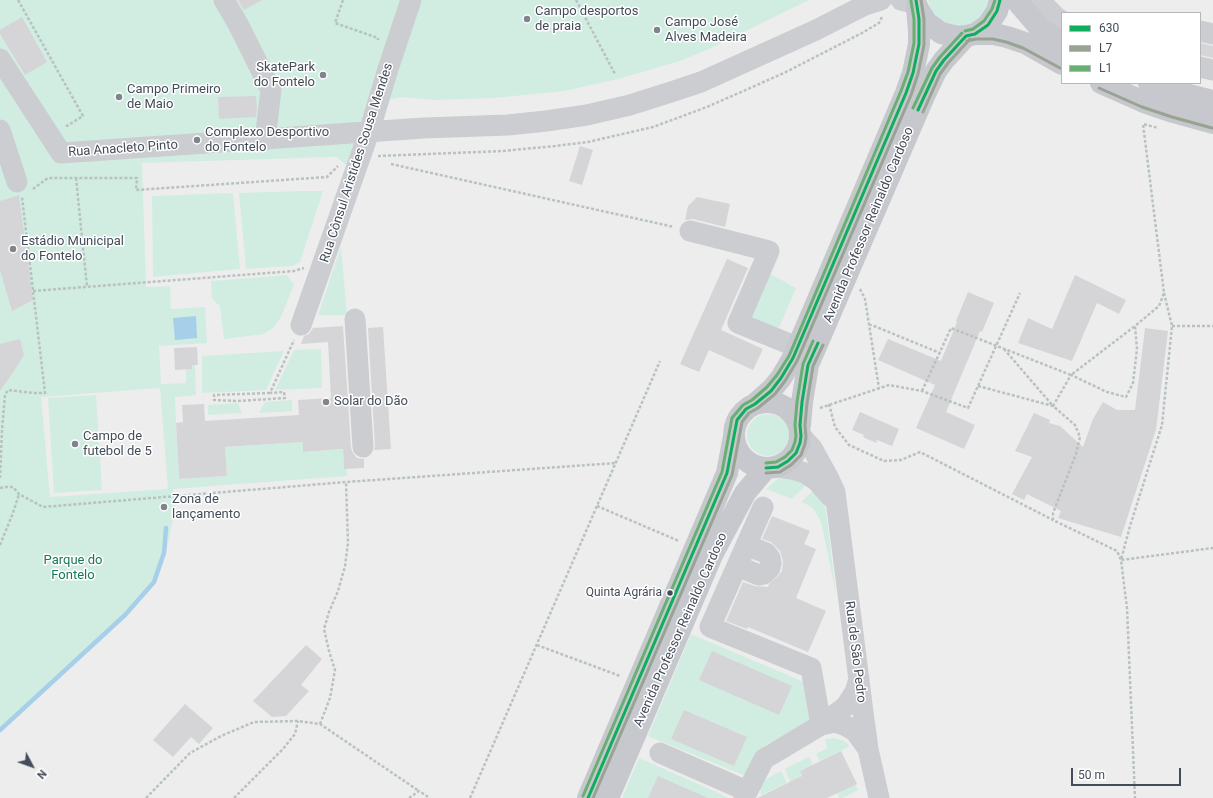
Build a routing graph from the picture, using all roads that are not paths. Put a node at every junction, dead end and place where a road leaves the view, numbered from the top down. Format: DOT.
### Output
graph roads {
  1 [pos="224,0"];
  2 [pos="411,0"];
  3 [pos="1000,0"];
  4 [pos="1016,0"];
  5 [pos="1040,0"];
  6 [pos="873,2"];
  7 [pos="913,3"];
  8 [pos="1061,20"];
  9 [pos="1201,31"];
  10 [pos="1213,34"];
  11 [pos="970,35"];
  12 [pos="1061,42"];
  13 [pos="0,59"];
  14 [pos="1061,63"];
  15 [pos="1201,67"];
  16 [pos="1213,70"];
  17 [pos="1102,84"];
  18 [pos="1162,85"];
  19 [pos="7,86"];
  20 [pos="1213,101"];
  21 [pos="1213,123"];
  22 [pos="0,130"];
  23 [pos="369,132"];
  24 [pos="265,140"];
  25 [pos="17,182"];
  26 [pos="690,231"];
  27 [pos="355,320"];
  28 [pos="301,326"];
  29 [pos="797,347"];
  30 [pos="755,404"];
  31 [pos="800,430"];
  32 [pos="734,436"];
  33 [pos="363,447"];
  34 [pos="772,468"];
  35 [pos="837,506"];
  36 [pos="763,507"];
  37 [pos="746,545"];
  38 [pos="736,566"];
  39 [pos="859,679"];
  40 [pos="821,725"];
  41 [pos="868,749"];
  42 [pos="660,753"];
  43 [pos="746,795"];
  44 [pos="588,798"];
  45 [pos="608,798"];
  46 [pos="879,798"];
  1 -- 24 [label="street"];
  2 -- 23 [label="street, Rua Cônsul Aristides Sousa Mendes"];
  3 -- 11 [label="main road, Avenida Professor Reinaldo Cardoso"];
  4 -- 12 [label="main road"];
  5 -- 8 [label="street"];
  6 -- 23 [label="street, Rua Anacleto Pinto"];
  7 -- 11 [label="main road"];
  7 -- 29 [label="main road, Avenida Professor Reinaldo Cardoso"];
  9 -- 10 [label="street"];
  11 -- 14 [label="main road"];
  11 -- 31 [label="main road, Avenida Professor Reinaldo Cardoso"];
  13 -- 19 [label="street, Rua Anacleto Pinto"];
  15 -- 16 [label="street"];
  17 -- 21 [label="main road"];
  18 -- 20 [label="main road"];
  19 -- 24 [label="street, Rua Anacleto Pinto"];
  22 -- 25 [label="street"];
  23 -- 24 [label="street, Rua Anacleto Pinto"];
  23 -- 28 [label="street, Rua Cônsul Aristides Sousa Mendes"];
  26 -- 29 [label="street"];
  27 -- 33 [label="street"];
  29 -- 30 [label="main road, Avenida Professor Reinaldo Cardoso"];
  30 -- 31 [label="main road"];
  30 -- 32 [label="main road"];
  31 -- 34 [label="main road"];
  31 -- 35 [label="street, Rua de São Pedro"];
  32 -- 34 [label="main road"];
  32 -- 44 [label="main road, Avenida Professor Reinaldo Cardoso"];
  34 -- 35 [label="street"];
  34 -- 45 [label="main road, Avenida Professor Reinaldo Cardoso"];
  35 -- 39 [label="street, Rua de São Pedro"];
  36 -- 37 [label="street"];
  37 -- 38 [label="street"];
  37 -- 38 [label="street"];
  38 -- 40 [label="street"];
  39 -- 40 [label="street"];
  39 -- 41 [label="street, Rua de São Pedro"];
  40 -- 41 [label="street"];
  40 -- 43 [label="street"];
  41 -- 46 [label="street, Rua de São Pedro"];
  42 -- 43 [label="street"];
}
